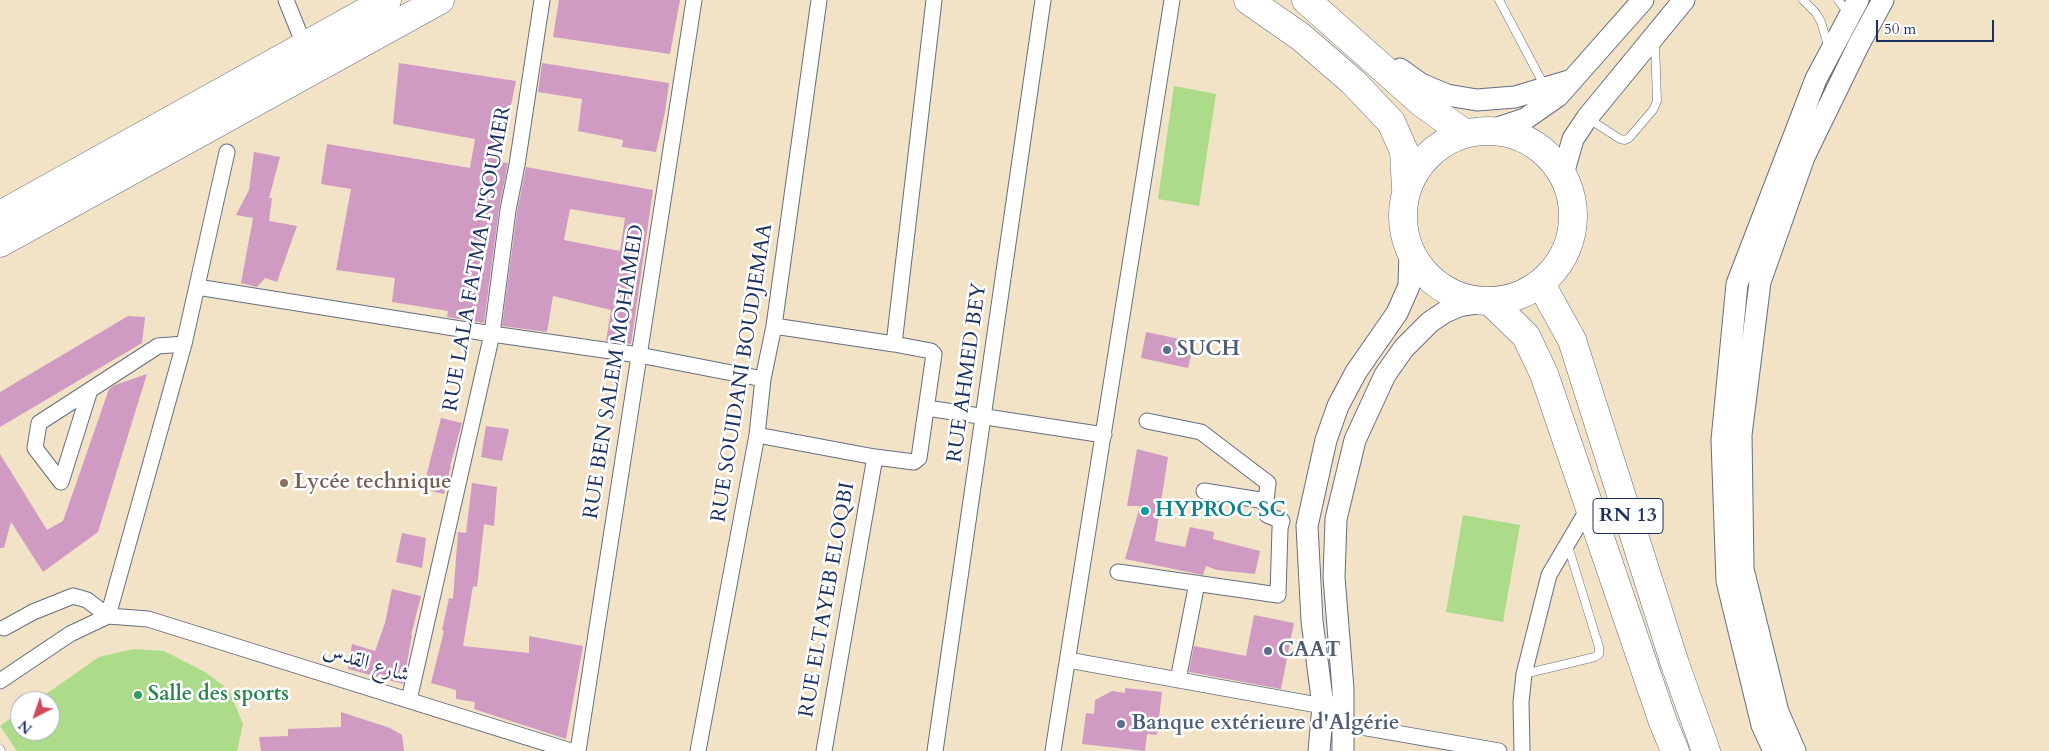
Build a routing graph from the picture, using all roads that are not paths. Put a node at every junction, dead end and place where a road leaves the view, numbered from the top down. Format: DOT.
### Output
graph roads {
  1 [pos="286,0"];
  2 [pos="387,0"];
  3 [pos="440,0"];
  4 [pos="542,0"];
  5 [pos="694,0"];
  6 [pos="819,0"];
  7 [pos="934,0"];
  8 [pos="1043,0"];
  9 [pos="1172,0"];
  10 [pos="1248,0"];
  11 [pos="1307,0"];
  12 [pos="1499,0"];
  13 [pos="1643,0"];
  14 [pos="1804,0"];
  15 [pos="1884,0"];
  16 [pos="1675,3"];
  17 [pos="1849,5"];
  18 [pos="1654,37"];
  19 [pos="1859,44"];
  20 [pos="1829,55"];
  21 [pos="311,56"];
  22 [pos="1572,80"];
  23 [pos="1546,89"];
  24 [pos="1587,118"];
  25 [pos="1492,130"];
  26 [pos="1464,133"];
  27 [pos="227,152"];
  28 [pos="1563,174"];
  29 [pos="1406,191"];
  30 [pos="0,215"];
  31 [pos="0,243"];
  32 [pos="1410,250"];
  33 [pos="1541,284"];
  34 [pos="197,287"];
  35 [pos="1487,302"];
  36 [pos="774,326"];
  37 [pos="492,334"];
  38 [pos="184,344"];
  39 [pos="894,344"];
  40 [pos="639,355"];
  41 [pos="763,379"];
  42 [pos="90,390"];
  43 [pos="927,408"];
  44 [pos="984,417"];
  45 [pos="1147,421"];
  46 [pos="757,435"];
  47 [pos="1104,435"];
  48 [pos="875,457"];
  49 [pos="1204,491"];
  50 [pos="1266,501"];
  51 [pos="1589,507"];
  52 [pos="1567,544"];
  53 [pos="1118,572"];
  54 [pos="1197,583"];
  55 [pos="1337,614"];
  56 [pos="108,616"];
  57 [pos="1312,621"];
  58 [pos="4,628"];
  59 [pos="1068,660"];
  60 [pos="1524,674"];
  61 [pos="1178,680"];
  62 [pos="0,681"];
  63 [pos="409,700"];
  64 [pos="1323,706"];
  65 [pos="1344,724"];
  66 [pos="571,751"];
  67 [pos="578,751"];
  68 [pos="698,751"];
  69 [pos="824,751"];
  70 [pos="935,751"];
  71 [pos="1053,751"];
  72 [pos="1319,751"];
  73 [pos="1343,751"];
  74 [pos="1499,751"];
  75 [pos="1522,751"];
  76 [pos="1676,751"];
  77 [pos="1706,751"];
  78 [pos="1774,751"];
  79 [pos="1795,751"];
  1 -- 21 [label="street"];
  2 -- 21 [label="highway"];
  3 -- 21 [label="highway"];
  4 -- 37 [label="street, RUE LALA FATMA N'SOUMER"];
  5 -- 40 [label="street, RUE BEN SALEM MOHAMED"];
  6 -- 36 [label="street, RUE SOUIDANI BOUDJEMAA"];
  7 -- 39 [label="street"];
  8 -- 44 [label="street, RUE AHMED BEY"];
  9 -- 47 [label="street"];
  10 -- 29 [label="highway"];
  11 -- 23 [label="main road"];
  11 -- 26 [label="highway"];
  12 -- 23 [label="lane"];
  13 -- 22 [label="main road"];
  14 -- 20 [label="lane"];
  15 -- 19 [label="main road"];
  16 -- 18 [label="main road"];
  17 -- 19 [label="main road"];
  17 -- 20 [label="main road"];
  18 -- 24 [label="main road"];
  18 -- 24 [label="lane"];
  19 -- 79 [label="main road"];
  20 -- 78 [label="main road"];
  21 -- 30 [label="highway"];
  21 -- 31 [label="highway"];
  22 -- 23 [label="main road"];
  22 -- 25 [label="main road"];
  24 -- 28 [label="main road"];
  25 -- 26 [label="highway"];
  25 -- 28 [label="highway"];
  26 -- 29 [label="highway"];
  27 -- 34 [label="street"];
  28 -- 33 [label="highway"];
  29 -- 32 [label="highway"];
  32 -- 35 [label="highway"];
  32 -- 57 [label="main road"];
  33 -- 35 [label="highway"];
  33 -- 77 [label="highway, RN 13"];
  34 -- 37 [label="street"];
  34 -- 38 [label="street"];
  35 -- 51 [label="highway, RN 13"];
  35 -- 55 [label="main road"];
  36 -- 39 [label="street"];
  36 -- 41 [label="street, RUE SOUIDANI BOUDJEMAA"];
  37 -- 40 [label="street"];
  37 -- 63 [label="street, RUE LALA FATMA N'SOUMER"];
  38 -- 42 [label="street"];
  38 -- 56 [label="street"];
  39 -- 43 [label="street"];
  40 -- 41 [label="street"];
  40 -- 67 [label="street, RUE BEN SALEM MOHAMED"];
  41 -- 46 [label="street, RUE SOUIDANI BOUDJEMAA"];
  42 -- 42 [label="street"];
  43 -- 44 [label="street"];
  43 -- 48 [label="street"];
  44 -- 47 [label="street"];
  44 -- 70 [label="street, RUE AHMED BEY"];
  45 -- 50 [label="street"];
  46 -- 48 [label="street"];
  46 -- 68 [label="street, RUE SOUIDANI BOUDJEMAA"];
  47 -- 59 [label="street"];
  48 -- 69 [label="street, RUE ELTAYEB ELOQBI"];
  49 -- 50 [label="street"];
  50 -- 54 [label="street"];
  51 -- 52 [label="street"];
  51 -- 76 [label="highway, RN 13"];
  52 -- 60 [label="street"];
  52 -- 60 [label="lane"];
  53 -- 54 [label="street"];
  54 -- 61 [label="street"];
  55 -- 57 [label="main road"];
  55 -- 65 [label="main road"];
  56 -- 58 [label="street"];
  56 -- 62 [label="street"];
  56 -- 63 [label="street, شارع القدس"];
  57 -- 64 [label="main road"];
  59 -- 61 [label="street"];
  59 -- 71 [label="street"];
  60 -- 75 [label="street"];
  61 -- 64 [label="street"];
  63 -- 66 [label="street, شارع القدس"];
  64 -- 72 [label="main road"];
  65 -- 73 [label="main road"];
  65 -- 74 [label="street"];
}
